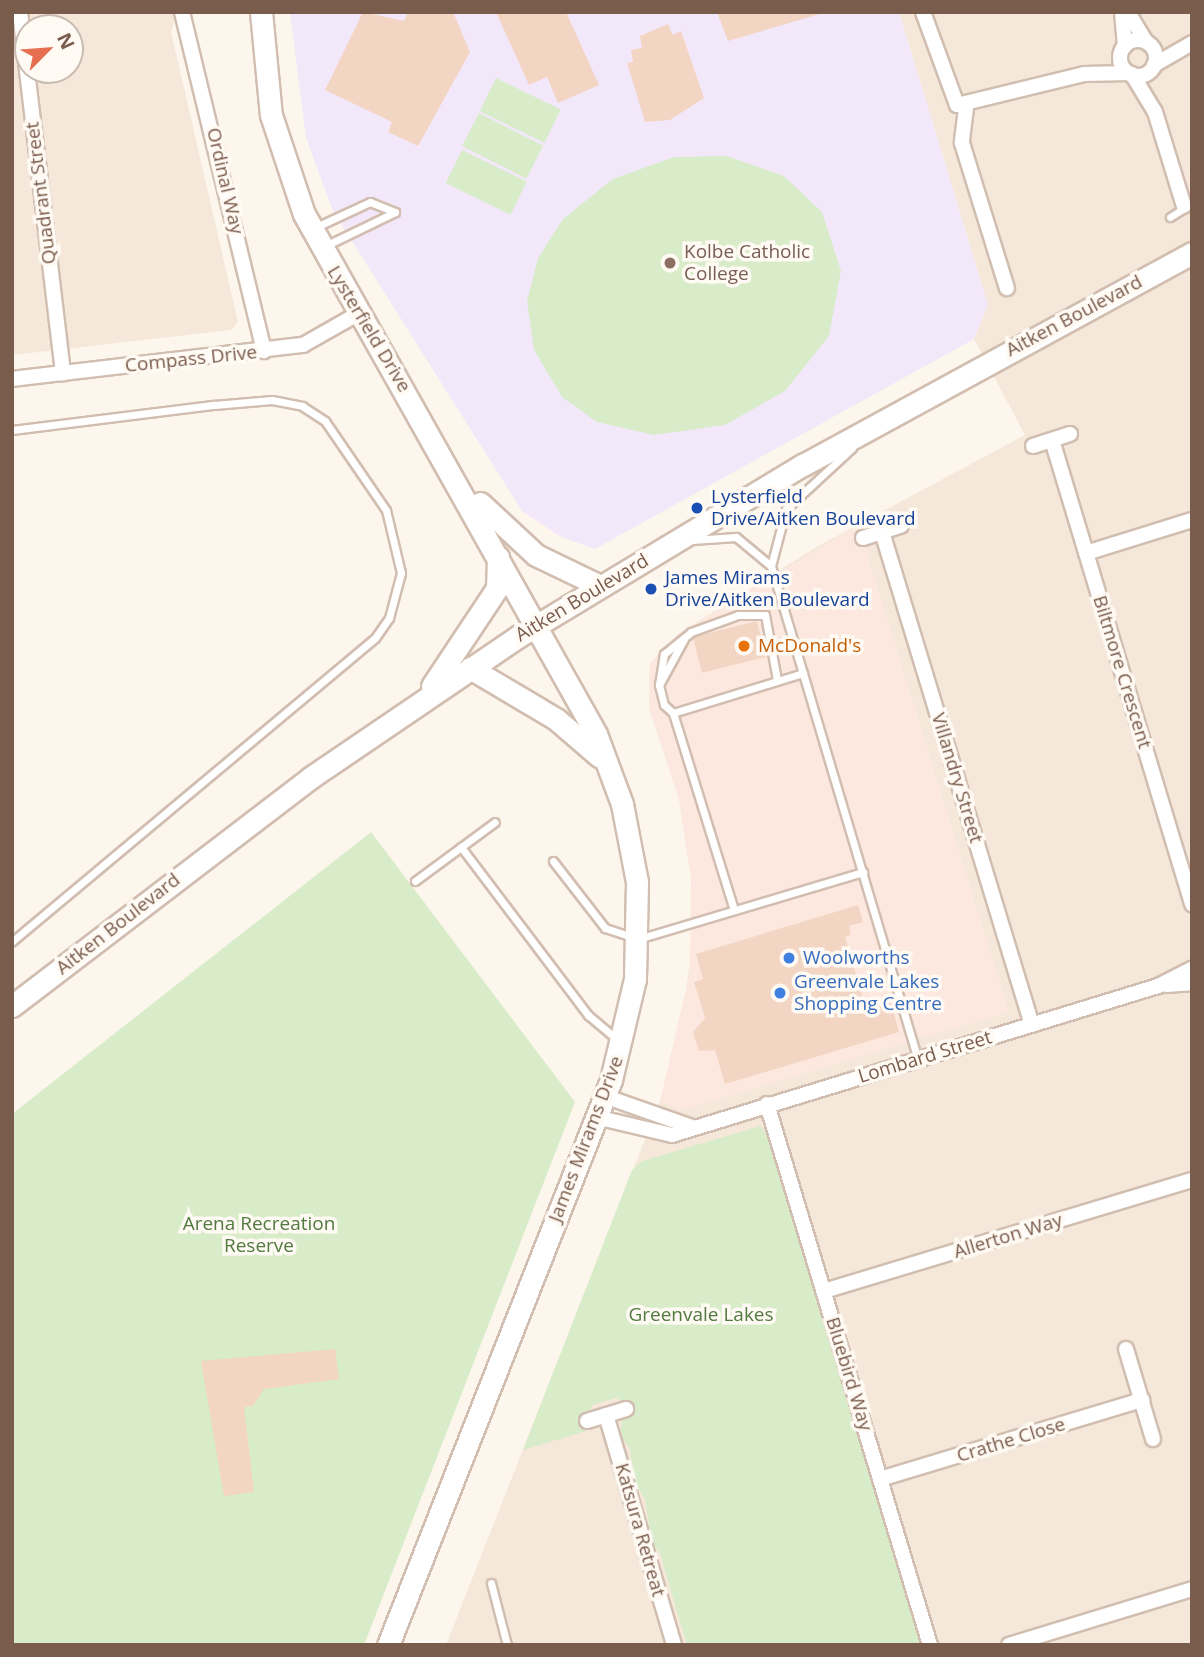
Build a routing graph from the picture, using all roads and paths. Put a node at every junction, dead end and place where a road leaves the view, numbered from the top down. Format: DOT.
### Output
graph roads {
  1 [pos="20,12"];
  2 [pos="182,12"];
  3 [pos="261,12"];
  4 [pos="923,12"];
  5 [pos="1122,12"];
  6 [pos="1128,12"];
  7 [pos="1192,42"];
  8 [pos="1147,43"];
  9 [pos="1124,47"];
  10 [pos="1153,67"];
  11 [pos="1084,74"];
  12 [pos="1130,74"];
  13 [pos="966,108"];
  14 [pos="1155,113"];
  15 [pos="1188,205"];
  16 [pos="1170,217"];
  17 [pos="311,229"];
  18 [pos="321,248"];
  19 [pos="1192,253"];
  20 [pos="1007,288"];
  21 [pos="361,312"];
  22 [pos="264,351"];
  23 [pos="63,373"];
  24 [pos="12,379"];
  25 [pos="878,424"];
  26 [pos="12,430"];
  27 [pos="1070,434"];
  28 [pos="1052,440"];
  29 [pos="1033,446"];
  30 [pos="446,460"];
  31 [pos="1192,520"];
  32 [pos="901,526"];
  33 [pos="882,532"];
  34 [pos="863,538"];
  35 [pos="673,543"];
  36 [pos="495,549"];
  37 [pos="1086,553"];
  38 [pos="771,566"];
  39 [pos="600,586"];
  40 [pos="538,624"];
  41 [pos="470,668"];
  42 [pos="803,673"];
  43 [pos="778,680"];
  44 [pos="414,705"];
  45 [pos="673,713"];
  46 [pos="611,771"];
  47 [pos="495,822"];
  48 [pos="461,847"];
  49 [pos="554,861"];
  50 [pos="863,872"];
  51 [pos="415,881"];
  52 [pos="1192,904"];
  53 [pos="734,910"];
  54 [pos="638,939"];
  55 [pos="12,942"];
  56 [pos="1192,969"];
  57 [pos="1192,983"];
  58 [pos="1158,986"];
  59 [pos="12,1006"];
  60 [pos="1031,1025"];
  61 [pos="622,1042"];
  62 [pos="918,1060"];
  63 [pos="604,1096"];
  64 [pos="767,1104"];
  65 [pos="596,1117"];
  66 [pos="692,1127"];
  67 [pos="1192,1180"];
  68 [pos="824,1292"];
  69 [pos="1126,1349"];
  70 [pos="1142,1400"];
  71 [pos="626,1409"];
  72 [pos="606,1415"];
  73 [pos="587,1421"];
  74 [pos="1153,1440"];
  75 [pos="880,1479"];
  76 [pos="491,1583"];
  77 [pos="1192,1589"];
  78 [pos="388,1645"];
  79 [pos="507,1645"];
  80 [pos="674,1645"];
  81 [pos="930,1645"];
  82 [pos="1009,1645"];
  1 -- 23 [label="street, Quadrant Street"];
  2 -- 22 [label="street, Ordinal Way"];
  3 -- 17 [label="street, Lysterfield Drive"];
  4 -- 13 [label="street"];
  5 -- 9 [label="street"];
  6 -- 8 [label="street"];
  7 -- 8 [label="street"];
  7 -- 10 [label="street"];
  8 -- 9 [label="street"];
  8 -- 10 [label="street"];
  9 -- 11 [label="street"];
  9 -- 12 [label="street"];
  10 -- 12 [label="street"];
  10 -- 14 [label="street"];
  11 -- 12 [label="street"];
  11 -- 13 [label="street"];
  12 -- 14 [label="street"];
  13 -- 20 [label="street"];
  14 -- 15 [label="street"];
  15 -- 16 [label="lane"];
  17 -- 18 [label="street, Lysterfield Drive"];
  17 -- 18 [label="lane"];
  18 -- 21 [label="street, Lysterfield Drive"];
  19 -- 25 [label="street, Aitken Boulevard"];
  21 -- 22 [label="street, Compass Drive"];
  21 -- 30 [label="street, Lysterfield Drive"];
  22 -- 23 [label="street, Compass Drive"];
  23 -- 24 [label="street, Compass Drive"];
  25 -- 35 [label="street, Aitken Boulevard"];
  25 -- 38 [label="lane"];
  26 -- 55 [label="lane"];
  27 -- 28 [label="street"];
  28 -- 29 [label="street"];
  28 -- 37 [label="street, Biltmore Crescent"];
  30 -- 36 [label="street, Lysterfield Drive"];
  30 -- 39 [label="street"];
  31 -- 37 [label="street"];
  32 -- 33 [label="street"];
  33 -- 34 [label="street"];
  33 -- 60 [label="street, Villandry Street"];
  35 -- 38 [label="lane"];
  35 -- 39 [label="street, Aitken Boulevard"];
  36 -- 40 [label="street, Lysterfield Drive"];
  36 -- 44 [label="street"];
  37 -- 52 [label="street, Biltmore Crescent"];
  38 -- 42 [label="lane"];
  39 -- 40 [label="street, Aitken Boulevard"];
  40 -- 41 [label="street, Aitken Boulevard"];
  40 -- 46 [label="street, James Mirams Drive"];
  41 -- 44 [label="street, Aitken Boulevard"];
  41 -- 46 [label="street"];
  42 -- 43 [label="lane"];
  42 -- 50 [label="lane"];
  43 -- 45 [label="lane"];
  43 -- 45 [label="lane"];
  44 -- 59 [label="street, Aitken Boulevard"];
  45 -- 53 [label="lane"];
  46 -- 54 [label="street, James Mirams Drive"];
  47 -- 48 [label="lane"];
  48 -- 51 [label="lane"];
  48 -- 61 [label="lane"];
  49 -- 54 [label="lane"];
  50 -- 53 [label="lane"];
  50 -- 62 [label="lane"];
  53 -- 54 [label="lane"];
  54 -- 61 [label="street, James Mirams Drive"];
  56 -- 58 [label="street, Lombard Street"];
  57 -- 58 [label="street, Lombard Street"];
  58 -- 60 [label="street, Lombard Street"];
  60 -- 62 [label="street, Lombard Street"];
  61 -- 63 [label="street, James Mirams Drive"];
  62 -- 64 [label="street, Lombard Street"];
  63 -- 65 [label="street, James Mirams Drive"];
  63 -- 66 [label="street"];
  64 -- 66 [label="street, Lombard Street"];
  64 -- 68 [label="street, Bluebird Way"];
  65 -- 66 [label="street, Lombard Street"];
  65 -- 78 [label="street, James Mirams Drive"];
  67 -- 68 [label="street, Allerton Way"];
  68 -- 75 [label="street, Bluebird Way"];
  69 -- 70 [label="street"];
  70 -- 74 [label="street"];
  70 -- 75 [label="street, Crathe Close"];
  71 -- 72 [label="street"];
  72 -- 73 [label="street"];
  72 -- 80 [label="street, Katsura Retreat"];
  75 -- 81 [label="street, Bluebird Way"];
  76 -- 79 [label="lane"];
  77 -- 82 [label="street"];
}
